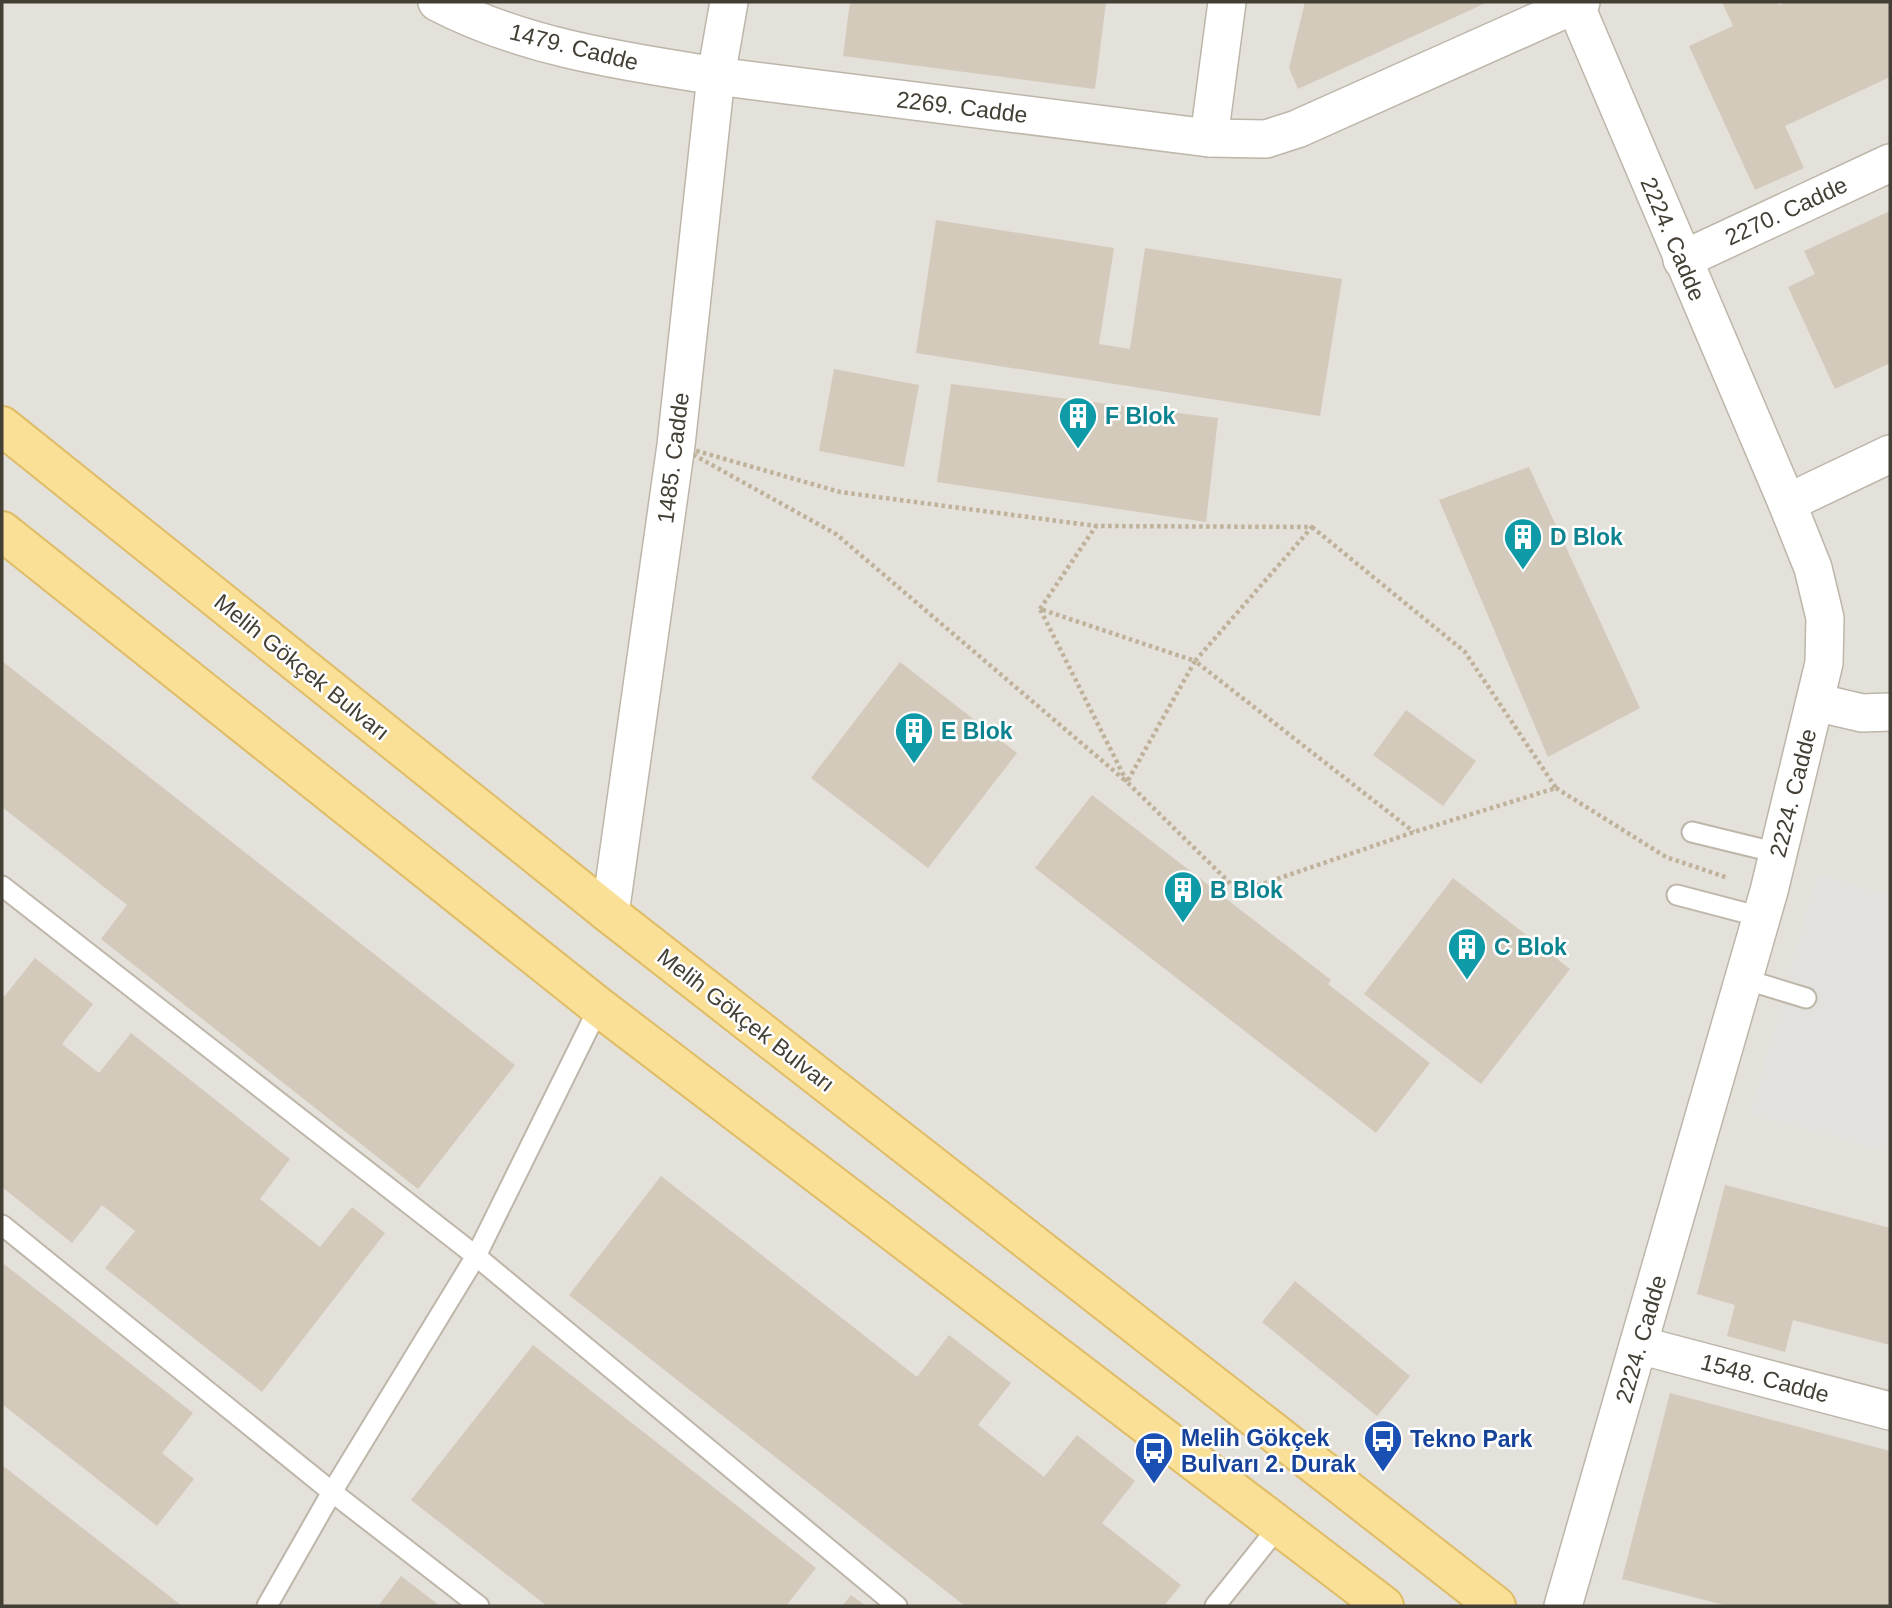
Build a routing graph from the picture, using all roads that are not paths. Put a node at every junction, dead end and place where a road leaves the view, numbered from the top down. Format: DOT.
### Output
graph roads {
  1 [pos="437,2"];
  2 [pos="729,2"];
  3 [pos="1227,2"];
  4 [pos="1577,3"];
  5 [pos="716,76"];
  6 [pos="1209,138"];
  7 [pos="1890,163"];
  8 [pos="1682,260"];
  9 [pos="2,426"];
  10 [pos="1890,454"];
  11 [pos="1787,503"];
  12 [pos="2,531"];
  13 [pos="1815,702"];
  14 [pos="1890,712"];
  15 [pos="1692,832"];
  16 [pos="1778,853"];
  17 [pos="2,886"];
  18 [pos="1677,895"];
  19 [pos="1765,904"];
  20 [pos="610,914"];
  21 [pos="1744,979"];
  22 [pos="1806,998"];
  23 [pos="599,1007"];
  24 [pos="2,1225"];
  25 [pos="476,1256"];
  26 [pos="1639,1345"];
  27 [pos="1890,1411"];
  28 [pos="332,1492"];
  29 [pos="1279,1526"];
  30 [pos="267,1606"];
  31 [pos="478,1606"];
  32 [pos="897,1606"];
  33 [pos="1215,1606"];
  34 [pos="1384,1606"];
  35 [pos="1496,1606"];
  36 [pos="1563,1606"];
  1 -- 5 [label="street, 1479. Cadde"];
  2 -- 5 [label="street, 1485. Cadde"];
  3 -- 6 [label="street"];
  4 -- 6 [label="street, 2269. Cadde"];
  4 -- 8 [label="street, 2224. Cadde"];
  5 -- 6 [label="street, 2269. Cadde"];
  5 -- 20 [label="street, 1485. Cadde"];
  7 -- 8 [label="street, 2270. Cadde"];
  8 -- 11 [label="street, 2224. Cadde"];
  9 -- 20 [label="main road, Melih Gökçek Bulvarı"];
  10 -- 11 [label="street"];
  11 -- 13 [label="street, 2224. Cadde"];
  12 -- 23 [label="main road"];
  13 -- 14 [label="street"];
  13 -- 16 [label="street, 2224. Cadde"];
  15 -- 16 [label="lane"];
  16 -- 19 [label="street, 2224. Cadde"];
  17 -- 25 [label="lane"];
  18 -- 19 [label="lane"];
  19 -- 21 [label="street, 2224. Cadde"];
  20 -- 35 [label="main road, Melih Gökçek Bulvarı"];
  21 -- 22 [label="lane"];
  21 -- 26 [label="street, 2224. Cadde"];
  23 -- 25 [label="lane"];
  23 -- 29 [label="main road"];
  24 -- 28 [label="lane"];
  25 -- 28 [label="lane"];
  25 -- 32 [label="lane"];
  26 -- 27 [label="street, 1548. Cadde"];
  26 -- 36 [label="street, 2224. Cadde"];
  28 -- 30 [label="lane"];
  28 -- 31 [label="lane"];
  29 -- 33 [label="lane"];
  29 -- 34 [label="main road"];
}
